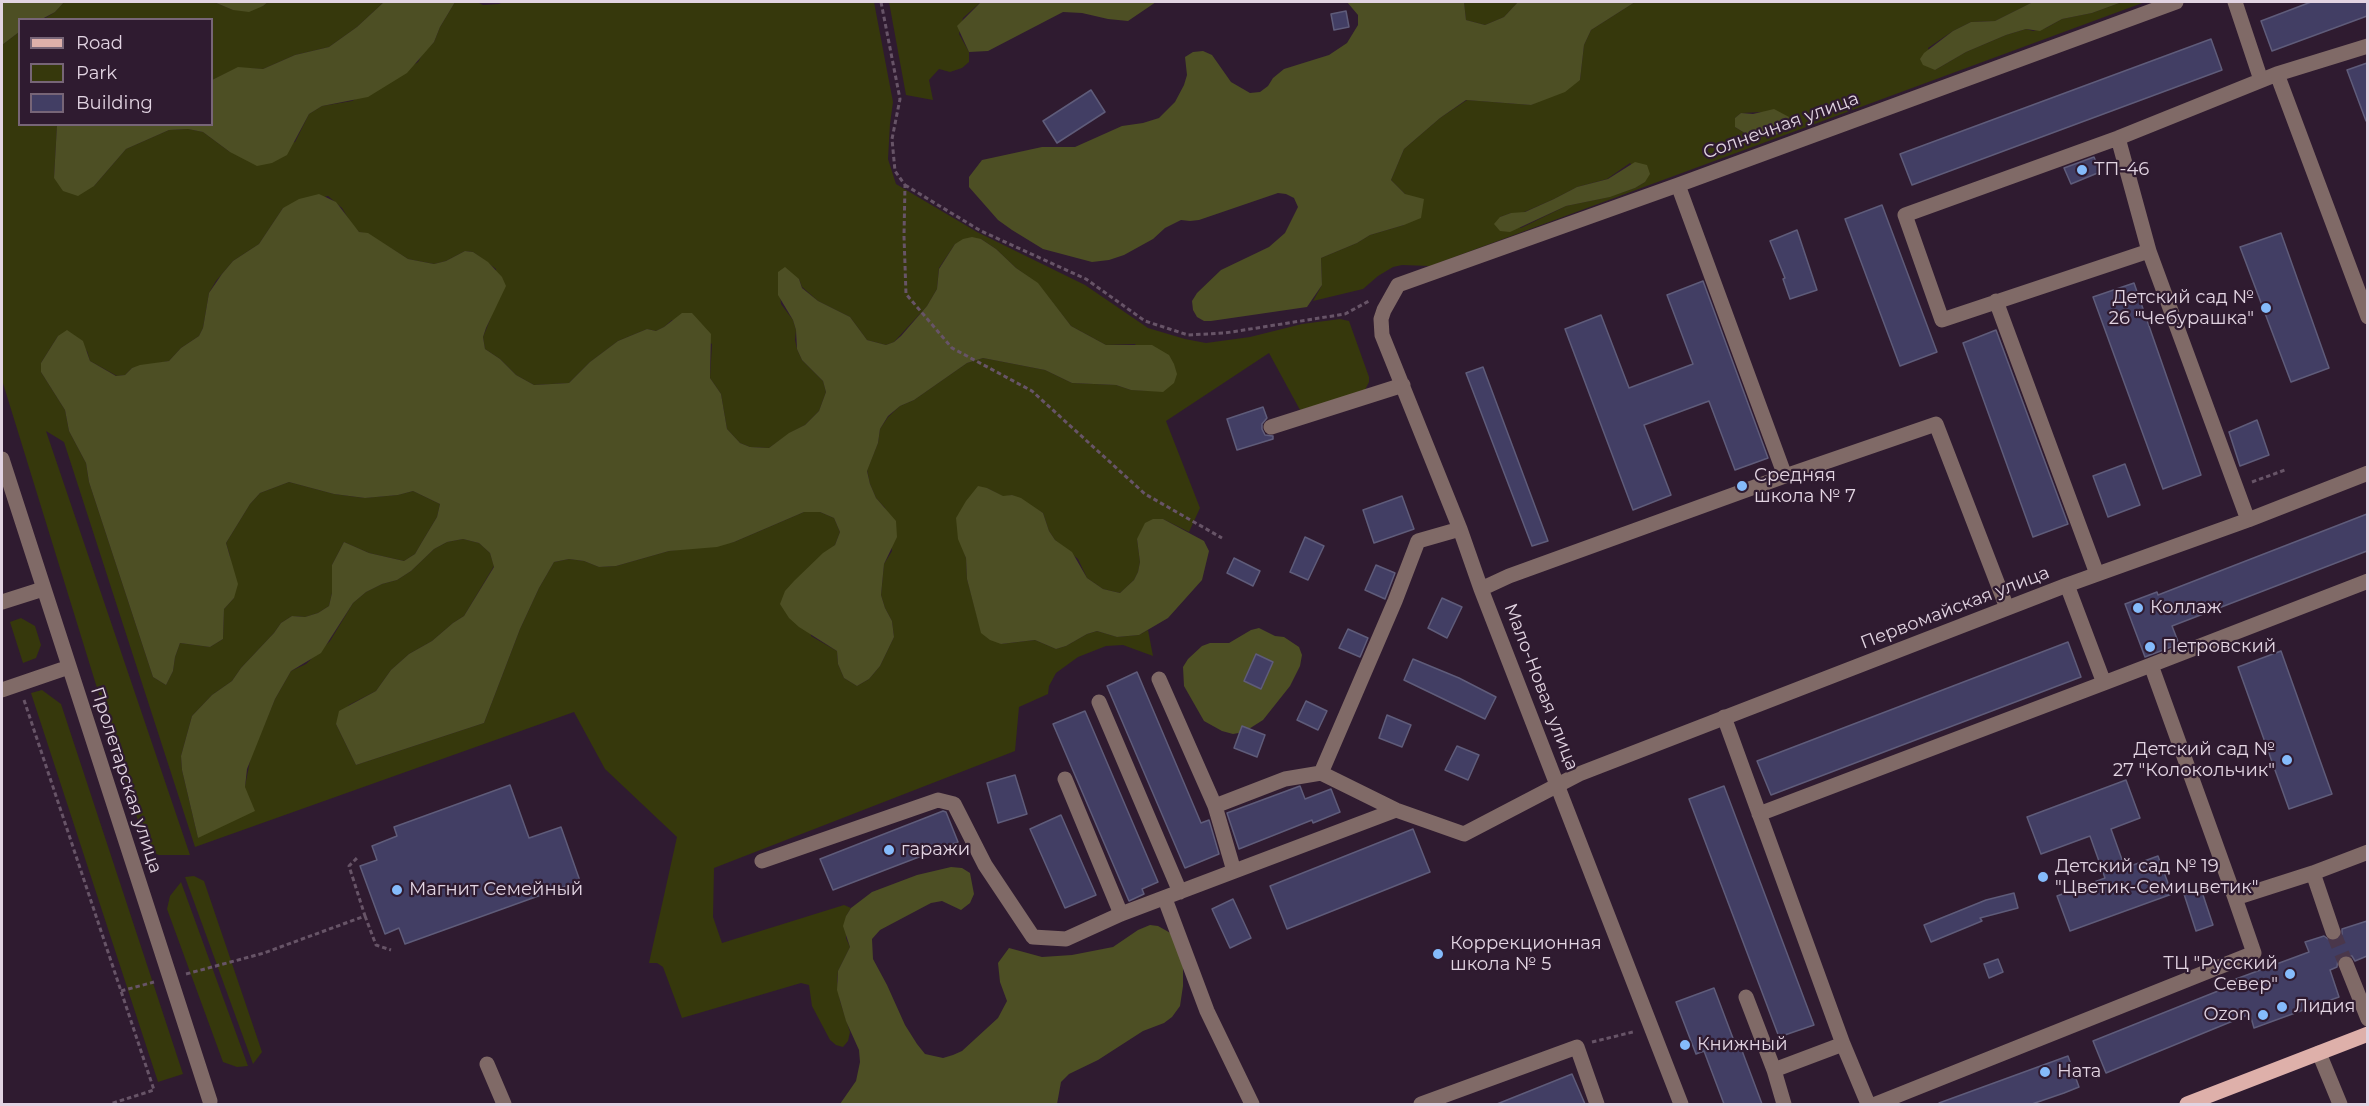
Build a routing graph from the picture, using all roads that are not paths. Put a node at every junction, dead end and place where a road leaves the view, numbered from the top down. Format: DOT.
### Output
graph roads {
  1 [pos="2176,2"];
  2 [pos="2235,2"];
  3 [pos="2367,46"];
  4 [pos="2277,74"];
  5 [pos="2261,80"];
  6 [pos="2118,138"];
  7 [pos="1678,185"];
  8 [pos="2149,251"];
  9 [pos="1398,285"];
  10 [pos="1996,301"];
  11 [pos="2367,317"];
  12 [pos="1403,385"];
  13 [pos="1271,427"];
  14 [pos="2,459"];
  15 [pos="2367,473"];
  16 [pos="1785,476"];
  17 [pos="2248,520"];
  18 [pos="1460,529"];
  19 [pos="2097,574"];
  20 [pos="2367,581"];
  21 [pos="2067,585"];
  22 [pos="44,589"];
  23 [pos="1481,589"];
  24 [pos="2,602"];
  25 [pos="2007,608"];
  26 [pos="2151,665"];
  27 [pos="69,667"];
  28 [pos="1159,679"];
  29 [pos="2104,682"];
  30 [pos="2,690"];
  31 [pos="1099,702"];
  32 [pos="1724,717"];
  33 [pos="1321,773"];
  34 [pos="1065,779"];
  35 [pos="1558,785"];
  36 [pos="1215,806"];
  37 [pos="1396,810"];
  38 [pos="1759,814"];
  39 [pos="2367,852"];
  40 [pos="762,861"];
  41 [pos="1234,871"];
  42 [pos="2313,873"];
  43 [pos="1180,892"];
  44 [pos="2235,898"];
  45 [pos="1165,899"];
  46 [pos="1121,914"];
  47 [pos="2333,932"];
  48 [pos="2346,964"];
  49 [pos="1746,997"];
  50 [pos="2367,1019"];
  51 [pos="2367,1035"];
  52 [pos="1843,1044"];
  53 [pos="2319,1053"];
  54 [pos="487,1064"];
  55 [pos="1774,1070"];
  56 [pos="208,1103"];
  57 [pos="504,1104"];
  58 [pos="1252,1104"];
  59 [pos="1421,1104"];
  60 [pos="1597,1104"];
  61 [pos="1681,1104"];
  62 [pos="1784,1104"];
  63 [pos="1868,1104"];
  64 [pos="1876,1104"];
  65 [pos="2187,1104"];
  66 [pos="2340,1104"];
  1 -- 7 [label="street, Солнечная улица"];
  2 -- 5 [label="street"];
  3 -- 4 [label="street"];
  4 -- 5 [label="street"];
  4 -- 11 [label="street"];
  5 -- 6 [label="street"];
  6 -- 8 [label="street"];
  6 -- 10 [label="street"];
  7 -- 9 [label="street, Солнечная улица"];
  7 -- 16 [label="street"];
  8 -- 10 [label="street"];
  8 -- 17 [label="street"];
  9 -- 12 [label="street, Мало-Новая улица"];
  10 -- 19 [label="street"];
  12 -- 13 [label="street"];
  12 -- 18 [label="street, Мало-Новая улица"];
  14 -- 22 [label="street, Пролетарская улица"];
  15 -- 17 [label="street, Первомайская улица"];
  16 -- 23 [label="street"];
  16 -- 25 [label="street"];
  17 -- 19 [label="street, Первомайская улица"];
  18 -- 23 [label="street, Мало-Новая улица"];
  18 -- 33 [label="street"];
  19 -- 21 [label="street, Первомайская улица"];
  20 -- 26 [label="street"];
  21 -- 25 [label="street, Первомайская улица"];
  21 -- 29 [label="street"];
  22 -- 24 [label="street"];
  22 -- 27 [label="street, Пролетарская улица"];
  23 -- 35 [label="street, Мало-Новая улица"];
  25 -- 32 [label="street, Первомайская улица"];
  26 -- 29 [label="street"];
  26 -- 44 [label="street"];
  27 -- 30 [label="street"];
  27 -- 56 [label="street, Пролетарская улица"];
  28 -- 36 [label="street"];
  29 -- 38 [label="street"];
  31 -- 43 [label="street"];
  32 -- 35 [label="street, Первомайская улица"];
  32 -- 38 [label="street"];
  33 -- 36 [label="street"];
  33 -- 37 [label="street, Первомайская улица"];
  34 -- 46 [label="street"];
  35 -- 37 [label="street, Первомайская улица"];
  35 -- 61 [label="street, Мало-Новая улица"];
  36 -- 41 [label="street"];
  37 -- 41 [label="street"];
  38 -- 52 [label="street"];
  39 -- 42 [label="street"];
  40 -- 46 [label="street"];
  41 -- 43 [label="street"];
  42 -- 44 [label="street"];
  42 -- 47 [label="street"];
  43 -- 45 [label="street"];
  44 -- 64 [label="street"];
  45 -- 46 [label="street"];
  45 -- 58 [label="street"];
  48 -- 50 [label="street"];
  49 -- 55 [label="street"];
  51 -- 53 [label="main road"];
  52 -- 55 [label="street"];
  52 -- 63 [label="street"];
  53 -- 65 [label="main road"];
  53 -- 66 [label="street"];
  54 -- 57 [label="street"];
  55 -- 62 [label="street"];
  59 -- 60 [label="street"];
}
